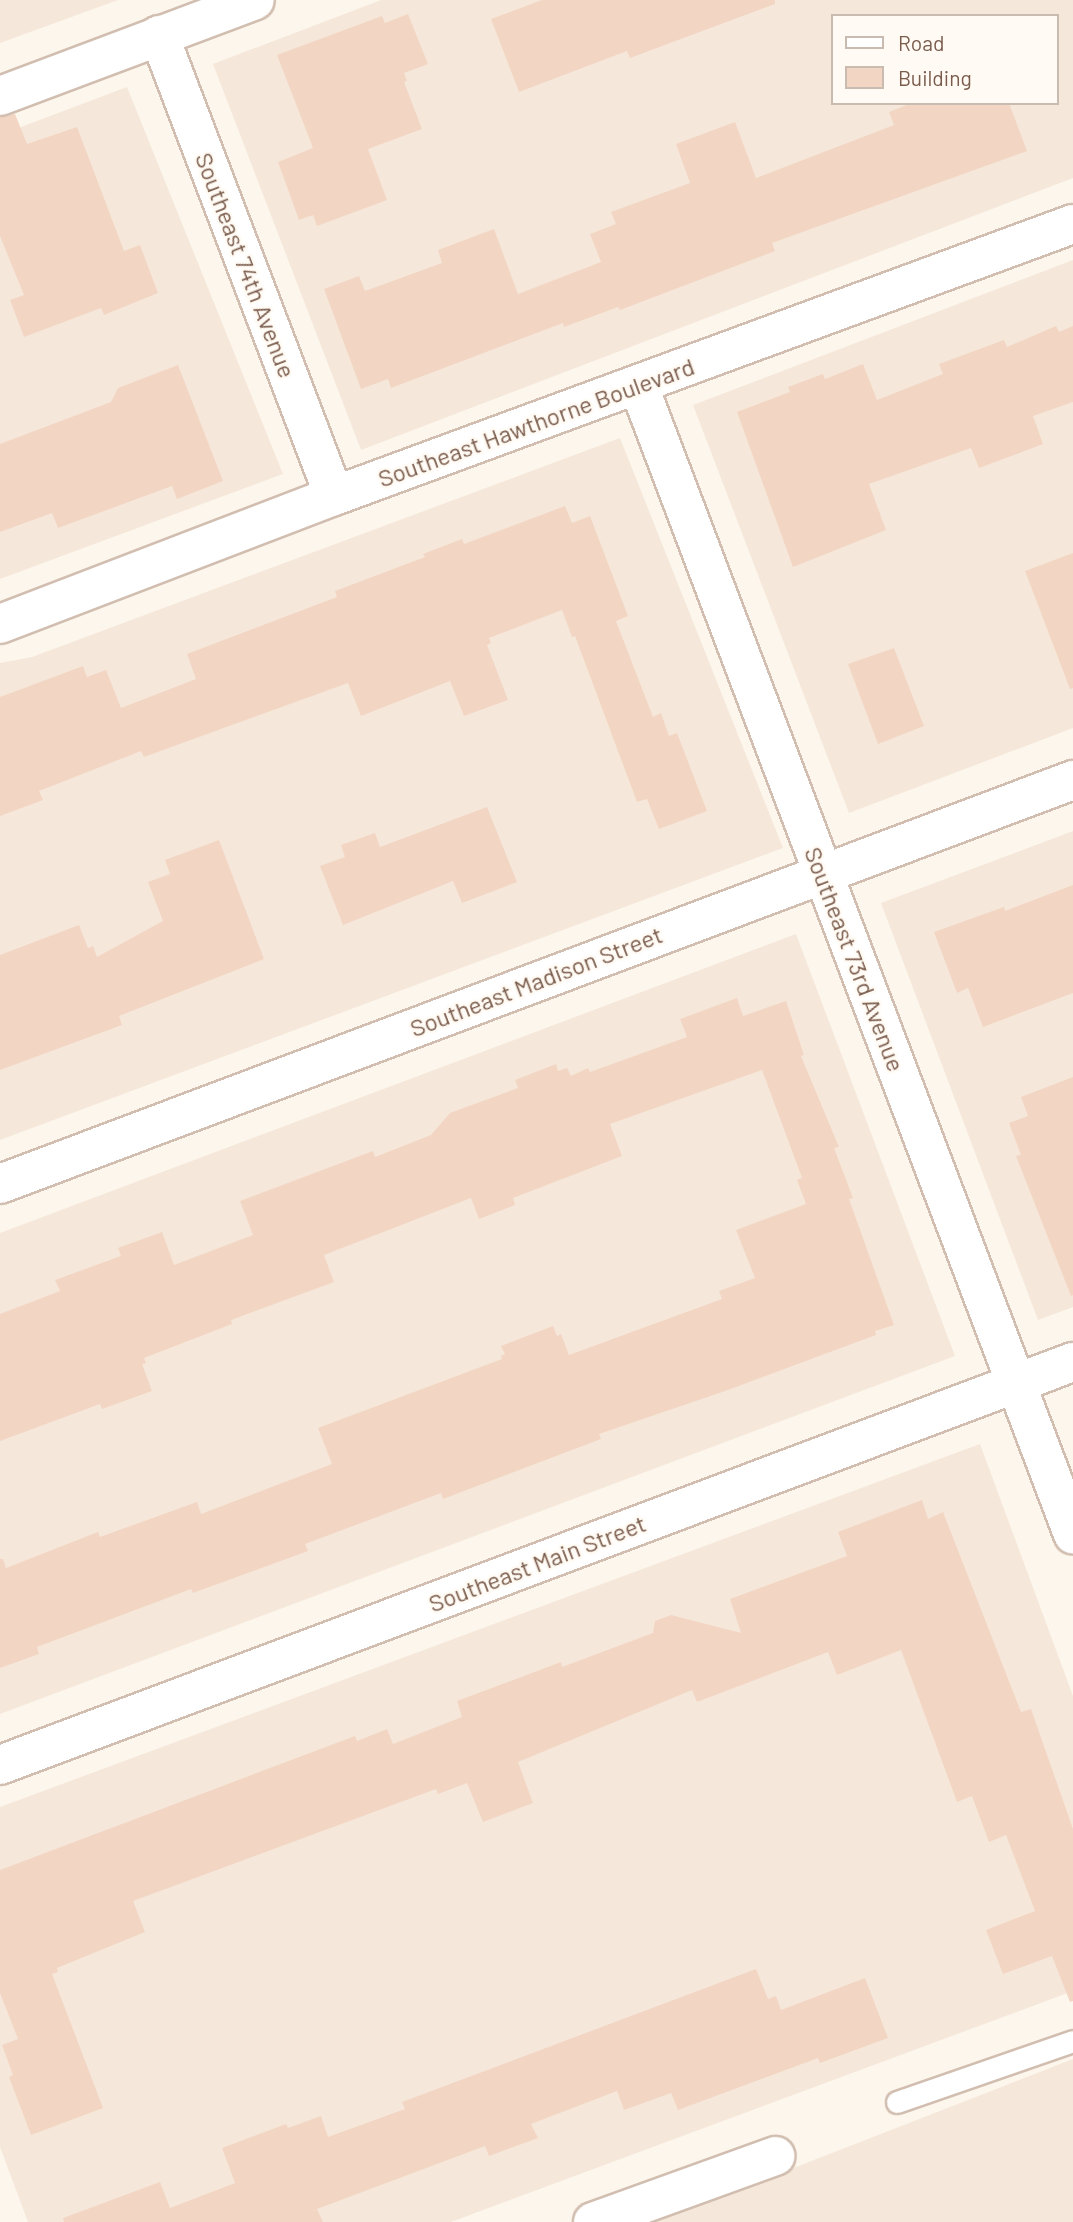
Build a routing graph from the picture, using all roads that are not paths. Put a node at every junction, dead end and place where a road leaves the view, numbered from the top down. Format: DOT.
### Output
graph roads {
  1 [pos="255,0"];
  2 [pos="159,35"];
  3 [pos="0,96"];
  4 [pos="1073,224"];
  5 [pos="638,384"];
  6 [pos="334,496"];
  7 [pos="0,624"];
  8 [pos="1073,780"];
  9 [pos="823,873"];
  10 [pos="0,1184"];
  11 [pos="1073,1362"];
  12 [pos="1016,1384"];
  13 [pos="1073,1534"];
  14 [pos="0,1765"];
  15 [pos="1073,2041"];
  16 [pos="897,2102"];
  17 [pos="775,2156"];
  18 [pos="593,2222"];
  1 -- 2 [label="street"];
  2 -- 3 [label="street"];
  2 -- 6 [label="street, Southeast 74th Avenue"];
  4 -- 5 [label="street, Southeast Hawthorne Boulevard"];
  5 -- 6 [label="street, Southeast Hawthorne Boulevard"];
  5 -- 9 [label="street, Southeast 73rd Avenue"];
  6 -- 7 [label="street, Southeast Hawthorne Boulevard"];
  8 -- 9 [label="street, Southeast Madison Street"];
  9 -- 10 [label="street, Southeast Madison Street"];
  9 -- 12 [label="street, Southeast 73rd Avenue"];
  11 -- 12 [label="street, Southeast Main Street"];
  12 -- 13 [label="street, Southeast 73rd Avenue"];
  12 -- 14 [label="street, Southeast Main Street"];
  15 -- 16 [label="lane"];
  17 -- 18 [label="street"];
}
